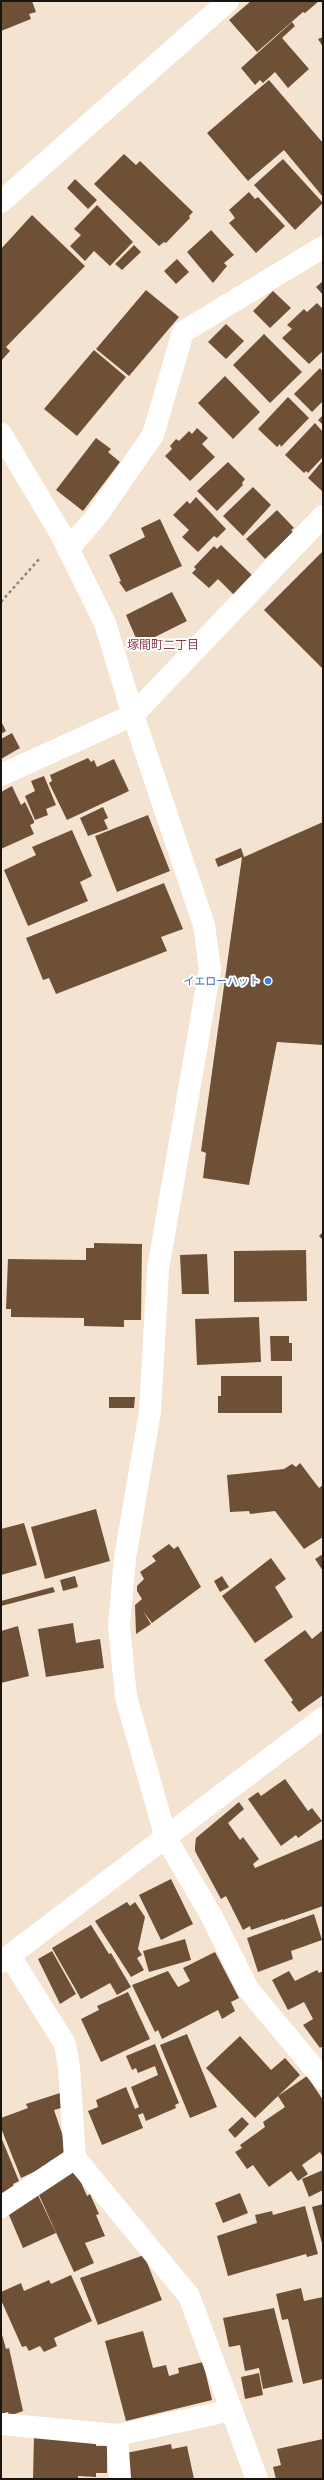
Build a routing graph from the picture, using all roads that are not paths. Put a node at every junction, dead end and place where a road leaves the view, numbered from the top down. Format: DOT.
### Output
graph roads {
  1 [pos="228,1"];
  2 [pos="1,202"];
  3 [pos="323,247"];
  4 [pos="1,434"];
  5 [pos="323,516"];
  6 [pos="64,541"];
  7 [pos="133,715"];
  8 [pos="1,775"];
  9 [pos="323,1718"];
  10 [pos="166,1838"];
  11 [pos="6,1959"];
  12 [pos="323,2079"];
  13 [pos="75,2158"];
  14 [pos="1,2207"];
  15 [pos="232,2410"];
  16 [pos="1,2424"];
  17 [pos="117,2435"];
  18 [pos="120,2479"];
  19 [pos="257,2479"];
  1 -- 2 [label="street"];
  3 -- 6 [label="street"];
  4 -- 6 [label="street"];
  5 -- 7 [label="street"];
  6 -- 7 [label="street"];
  7 -- 8 [label="street"];
  7 -- 10 [label="street"];
  9 -- 10 [label="street"];
  10 -- 11 [label="street"];
  10 -- 12 [label="street"];
  11 -- 13 [label="street"];
  13 -- 14 [label="street"];
  13 -- 15 [label="street"];
  15 -- 17 [label="street"];
  15 -- 19 [label="street"];
  16 -- 17 [label="street"];
  17 -- 18 [label="street"];
}
